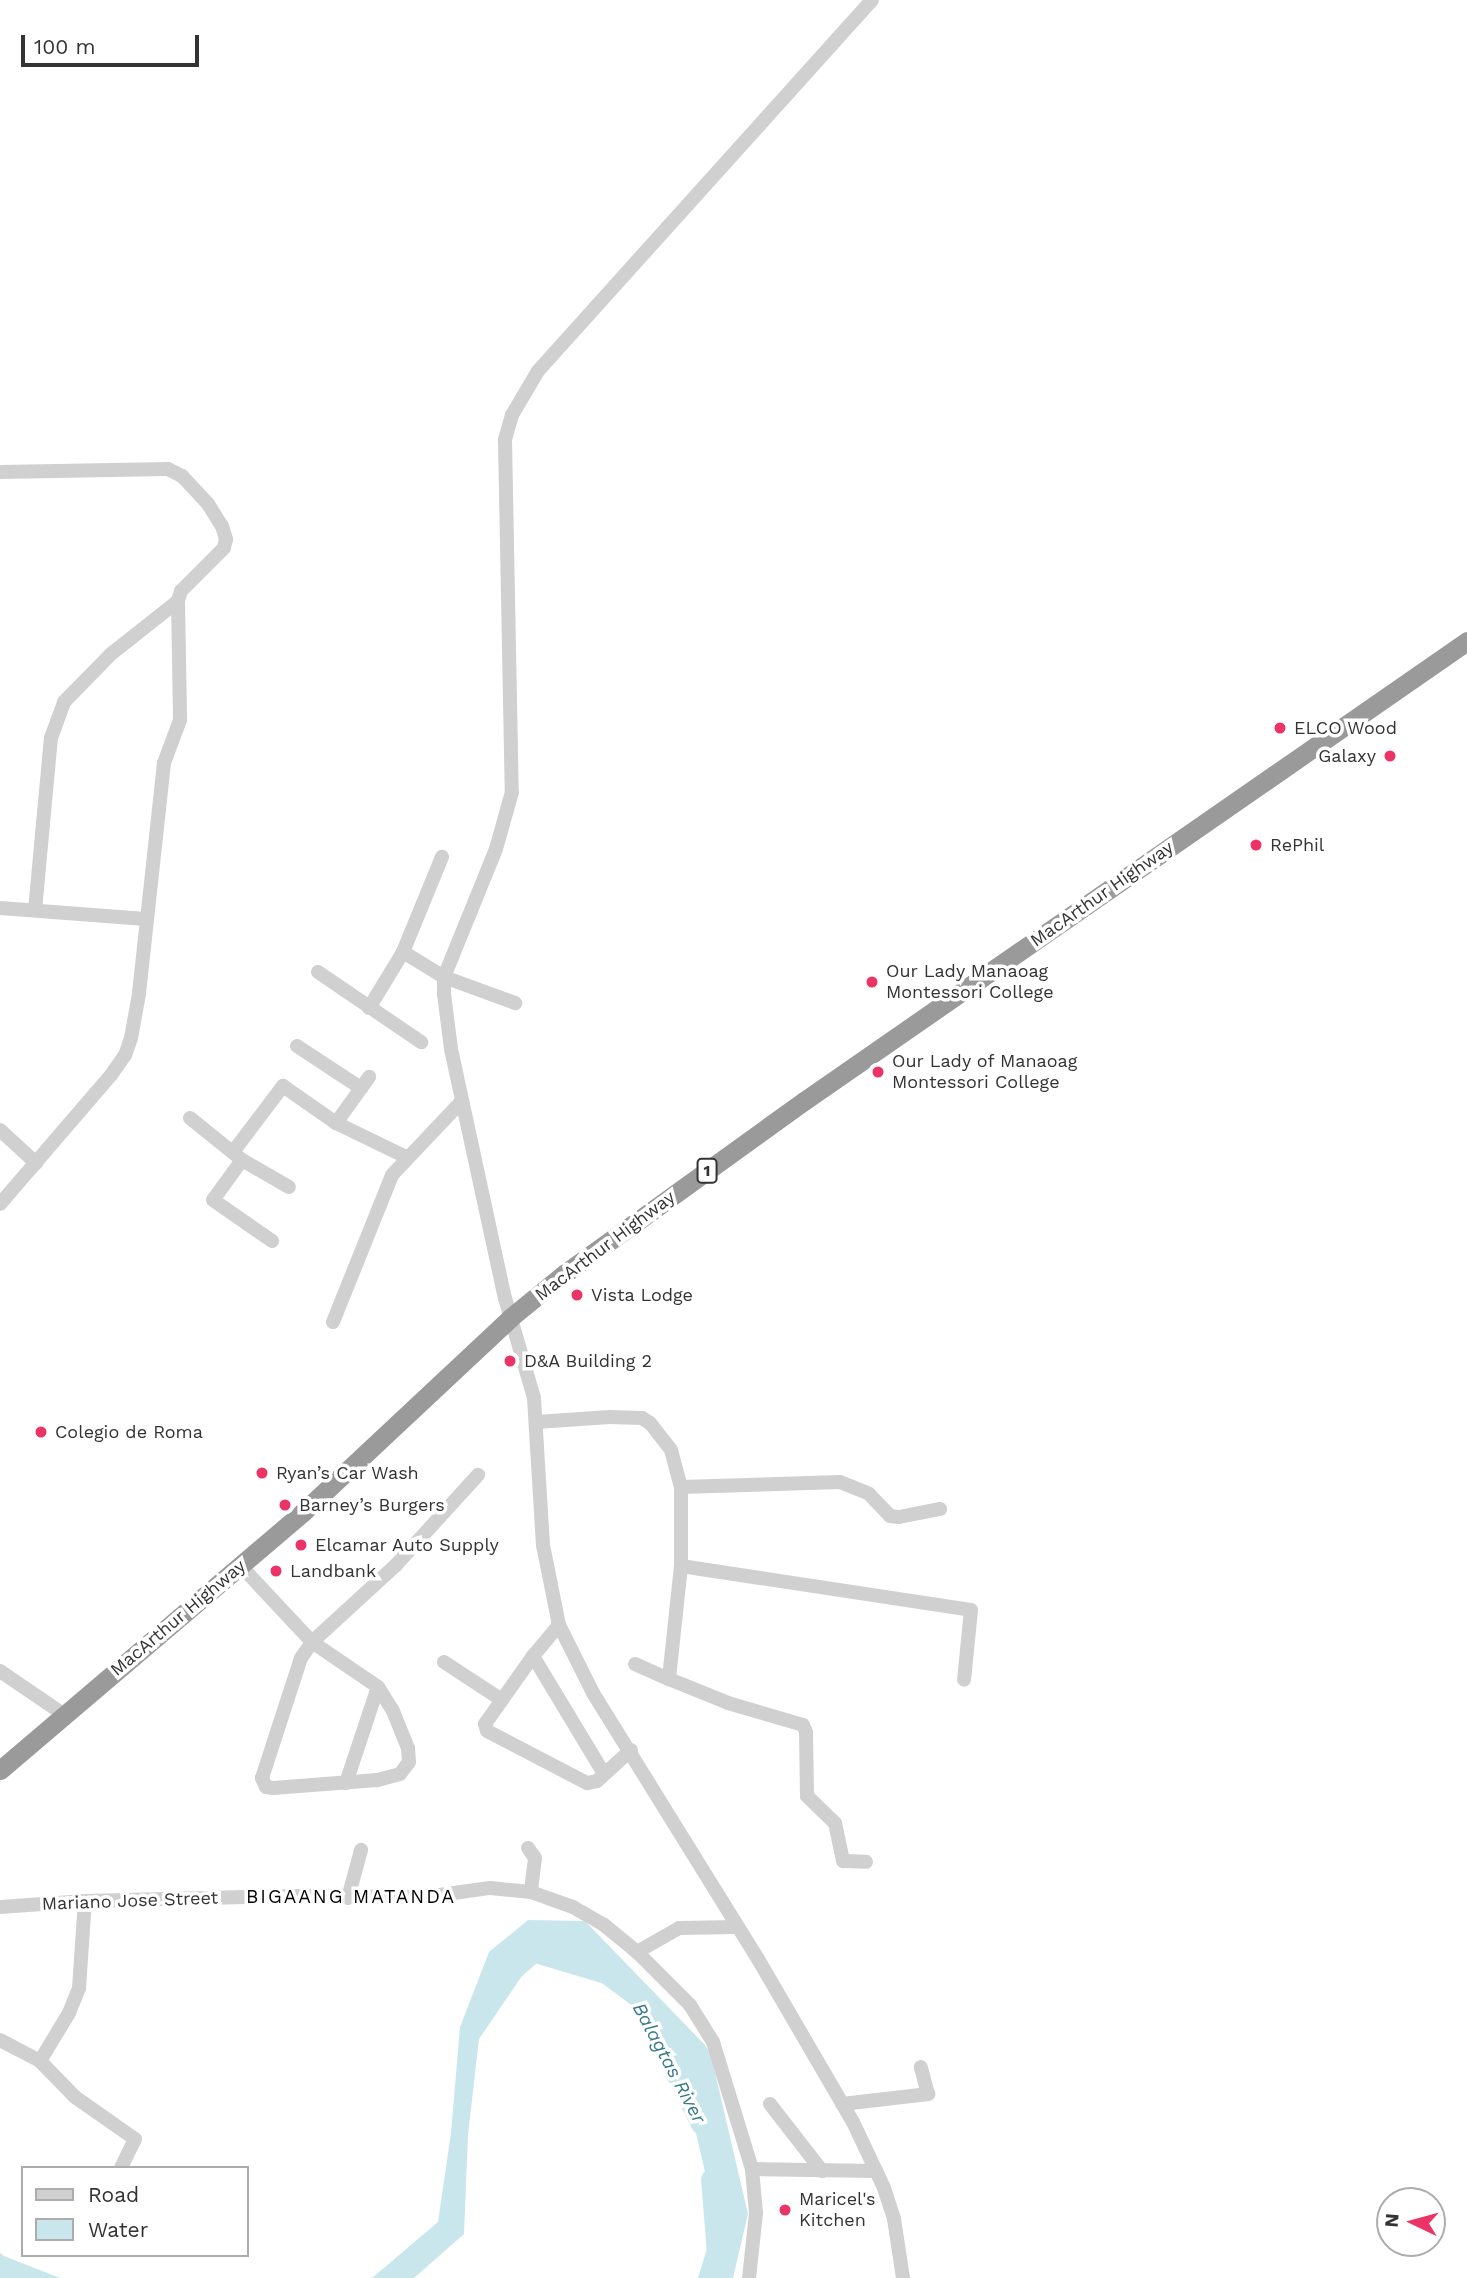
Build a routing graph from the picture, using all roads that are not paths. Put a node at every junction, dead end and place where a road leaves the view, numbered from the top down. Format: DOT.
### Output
graph roads {
  1 [pos="872,0"];
  2 [pos="0,472"];
  3 [pos="178,601"];
  4 [pos="1467,640"];
  5 [pos="442,857"];
  6 [pos="0,908"];
  7 [pos="35,910"];
  8 [pos="146,919"];
  9 [pos="403,952"];
  10 [pos="318,972"];
  11 [pos="444,977"];
  12 [pos="515,1003"];
  13 [pos="369,1008"];
  14 [pos="421,1042"];
  15 [pos="297,1046"];
  16 [pos="462,1101"];
  17 [pos="190,1118"];
  18 [pos="336,1123"];
  19 [pos="0,1130"];
  20 [pos="237,1156"];
  21 [pos="405,1157"];
  22 [pos="36,1163"];
  23 [pos="289,1188"];
  24 [pos="0,1204"];
  25 [pos="272,1241"];
  26 [pos="510,1318"];
  27 [pos="333,1322"];
  28 [pos="536,1422"];
  29 [pos="478,1475"];
  30 [pos="681,1487"];
  31 [pos="940,1509"];
  32 [pos="241,1566"];
  33 [pos="681,1566"];
  34 [pos="559,1625"];
  35 [pos="312,1642"];
  36 [pos="533,1656"];
  37 [pos="444,1662"];
  38 [pos="635,1664"];
  39 [pos="0,1671"];
  40 [pos="669,1679"];
  41 [pos="964,1680"];
  42 [pos="377,1687"];
  43 [pos="502,1700"];
  44 [pos="63,1714"];
  45 [pos="631,1749"];
  46 [pos="0,1770"];
  47 [pos="603,1772"];
  48 [pos="346,1783"];
  49 [pos="528,1848"];
  50 [pos="360,1850"];
  51 [pos="866,1862"];
  52 [pos="531,1892"];
  53 [pos="348,1898"];
  54 [pos="85,1901"];
  55 [pos="0,1907"];
  56 [pos="737,1927"];
  57 [pos="638,1952"];
  58 [pos="0,2040"];
  59 [pos="40,2061"];
  60 [pos="921,2067"];
  61 [pos="770,2104"];
  62 [pos="842,2104"];
  63 [pos="122,2166"];
  64 [pos="752,2169"];
  65 [pos="822,2171"];
  66 [pos="876,2171"];
  67 [pos="749,2278"];
  68 [pos="903,2278"];
  1 -- 11 [label="street"];
  2 -- 3 [label="street"];
  3 -- 7 [label="street"];
  3 -- 8 [label="street"];
  4 -- 26 [label="highway, MacArthur Highway / 1"];
  5 -- 9 [label="street"];
  6 -- 7 [label="street"];
  7 -- 8 [label="street"];
  8 -- 22 [label="street"];
  9 -- 11 [label="street"];
  9 -- 13 [label="street"];
  10 -- 13 [label="street"];
  11 -- 12 [label="street"];
  11 -- 16 [label="street"];
  13 -- 14 [label="street"];
  15 -- 18 [label="street"];
  16 -- 21 [label="street"];
  16 -- 26 [label="street"];
  17 -- 20 [label="street"];
  18 -- 20 [label="street"];
  18 -- 21 [label="street"];
  19 -- 22 [label="street"];
  20 -- 23 [label="street"];
  20 -- 25 [label="street"];
  21 -- 27 [label="street"];
  22 -- 24 [label="street"];
  26 -- 28 [label="street"];
  26 -- 32 [label="highway, MacArthur Highway / 1"];
  28 -- 30 [label="street"];
  28 -- 34 [label="street"];
  29 -- 35 [label="street"];
  30 -- 31 [label="street"];
  30 -- 33 [label="street"];
  32 -- 35 [label="street"];
  32 -- 44 [label="highway, MacArthur Highway / 1"];
  33 -- 40 [label="street"];
  33 -- 41 [label="street"];
  34 -- 36 [label="street"];
  34 -- 45 [label="street"];
  35 -- 42 [label="street"];
  35 -- 48 [label="street"];
  36 -- 43 [label="street"];
  36 -- 47 [label="street"];
  37 -- 43 [label="street"];
  38 -- 40 [label="street"];
  39 -- 44 [label="street"];
  40 -- 51 [label="street"];
  42 -- 48 [label="street"];
  42 -- 48 [label="street"];
  43 -- 47 [label="street"];
  44 -- 46 [label="highway, MacArthur Highway / 1"];
  45 -- 47 [label="street"];
  45 -- 56 [label="street"];
  49 -- 52 [label="street"];
  50 -- 53 [label="street"];
  52 -- 53 [label="street, Mariano Jose Street"];
  52 -- 57 [label="street, Mariano Jose Street"];
  53 -- 54 [label="street, Mariano Jose Street"];
  54 -- 55 [label="street, Mariano Jose Street"];
  54 -- 59 [label="street"];
  56 -- 57 [label="street"];
  56 -- 62 [label="street"];
  57 -- 64 [label="street, Mariano Jose Street"];
  58 -- 59 [label="street"];
  59 -- 63 [label="street"];
  60 -- 62 [label="street"];
  61 -- 65 [label="street"];
  62 -- 66 [label="street"];
  64 -- 65 [label="street"];
  64 -- 67 [label="street, Mariano Jose Street"];
  65 -- 66 [label="street"];
  66 -- 68 [label="street"];
}
